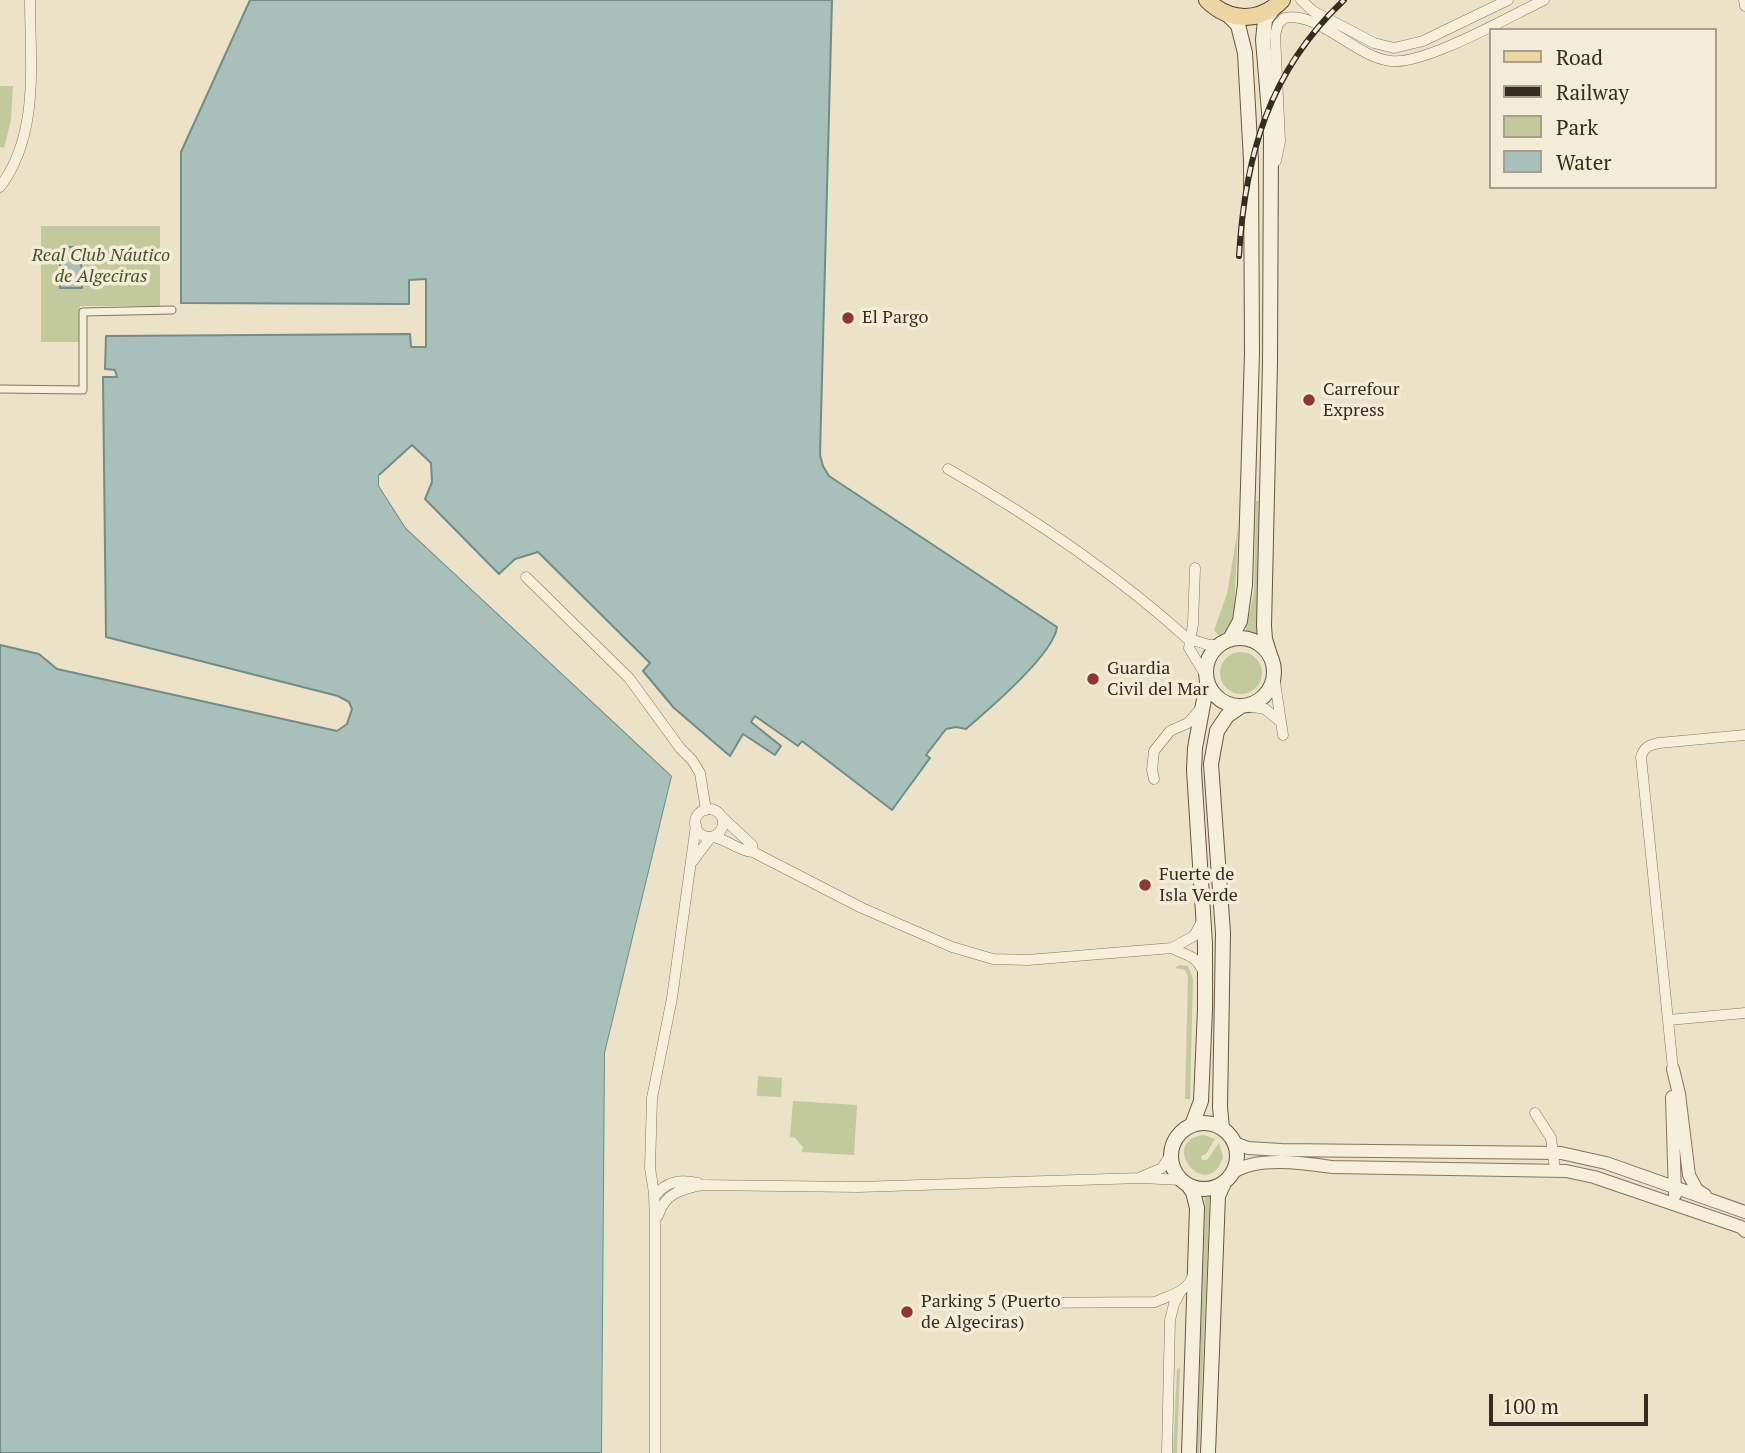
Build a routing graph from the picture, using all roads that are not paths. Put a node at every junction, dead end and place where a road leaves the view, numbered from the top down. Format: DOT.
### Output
graph roads {
  1 [pos="30,0"];
  2 [pos="1207,0"];
  3 [pos="1301,0"];
  4 [pos="1508,0"];
  5 [pos="1544,0"];
  6 [pos="1744,0"];
  7 [pos="1278,4"];
  8 [pos="1745,6"];
  9 [pos="1228,15"];
  10 [pos="0,187"];
  11 [pos="1270,187"];
  12 [pos="172,310"];
  13 [pos="0,389"];
  14 [pos="948,469"];
  15 [pos="1195,568"];
  16 [pos="526,577"];
  17 [pos="1189,640"];
  18 [pos="1225,642"];
  19 [pos="1270,655"];
  20 [pos="1275,676"];
  21 [pos="1207,680"];
  22 [pos="1203,705"];
  23 [pos="1244,706"];
  24 [pos="1281,722"];
  25 [pos="1283,735"];
  26 [pos="1745,735"];
  27 [pos="1154,779"];
  28 [pos="706,810"];
  29 [pos="722,817"];
  30 [pos="696,825"];
  31 [pos="712,837"];
  32 [pos="753,852"];
  33 [pos="693,861"];
  34 [pos="1203,918"];
  35 [pos="1172,948"];
  36 [pos="1205,978"];
  37 [pos="1745,1013"];
  38 [pos="1669,1020"];
  39 [pos="1673,1069"];
  40 [pos="1535,1113"];
  41 [pos="1192,1125"];
  42 [pos="1222,1128"];
  43 [pos="650,1142"];
  44 [pos="1235,1143"];
  45 [pos="1680,1143"];
  46 [pos="1554,1152"];
  47 [pos="1171,1154"];
  48 [pos="1555,1170"];
  49 [pos="1229,1177"];
  50 [pos="1141,1178"];
  51 [pos="674,1182"];
  52 [pos="1659,1182"];
  53 [pos="1185,1183"];
  54 [pos="702,1185"];
  55 [pos="654,1197"];
  56 [pos="1678,1198"];
  57 [pos="1714,1201"];
  58 [pos="1745,1212"];
  59 [pos="655,1227"];
  60 [pos="1744,1229"];
  61 [pos="1195,1271"];
  62 [pos="1182,1291"];
  63 [pos="1162,1299"];
  64 [pos="1026,1303"];
  65 [pos="1174,1304"];
  66 [pos="1194,1319"];
  67 [pos="655,1453"];
  68 [pos="1167,1453"];
  69 [pos="1189,1453"];
  70 [pos="1208,1453"];
  1 -- 10 [label="street"];
  2 -- 9 [label="main road"];
  3 -- 4 [label="street"];
  5 -- 11 [label="street"];
  6 -- 8 [label="street"];
  7 -- 9 [label="main road"];
  7 -- 11 [label="main road"];
  9 -- 18 [label="main road"];
  11 -- 19 [label="main road"];
  12 -- 13 [label="street"];
  14 -- 17 [label="street"];
  15 -- 17 [label="street"];
  16 -- 28 [label="street"];
  17 -- 18 [label="street"];
  17 -- 21 [label="street"];
  18 -- 19 [label="main road"];
  18 -- 21 [label="main road"];
  19 -- 20 [label="main road"];
  20 -- 23 [label="main road"];
  20 -- 24 [label="street"];
  21 -- 22 [label="main road"];
  21 -- 23 [label="main road"];
  22 -- 27 [label="street"];
  22 -- 34 [label="main road"];
  23 -- 24 [label="street"];
  23 -- 42 [label="main road"];
  24 -- 25 [label="street"];
  26 -- 38 [label="street"];
  28 -- 29 [label="street"];
  28 -- 30 [label="street"];
  29 -- 31 [label="street"];
  29 -- 32 [label="street"];
  30 -- 31 [label="street"];
  30 -- 33 [label="street"];
  31 -- 32 [label="street"];
  31 -- 33 [label="street"];
  32 -- 35 [label="street"];
  33 -- 43 [label="street"];
  34 -- 35 [label="street"];
  34 -- 36 [label="main road"];
  35 -- 36 [label="street"];
  36 -- 41 [label="main road"];
  37 -- 38 [label="street"];
  38 -- 39 [label="street"];
  39 -- 45 [label="street"];
  40 -- 46 [label="street"];
  41 -- 42 [label="main road"];
  41 -- 47 [label="main road"];
  42 -- 44 [label="main road"];
  43 -- 51 [label="street"];
  43 -- 55 [label="street"];
  44 -- 46 [label="street"];
  44 -- 49 [label="main road"];
  45 -- 52 [label="street"];
  45 -- 56 [label="street"];
  45 -- 57 [label="street"];
  46 -- 48 [label="street"];
  46 -- 52 [label="street"];
  47 -- 50 [label="street"];
  47 -- 53 [label="main road"];
  48 -- 49 [label="street"];
  48 -- 56 [label="street"];
  49 -- 53 [label="main road"];
  49 -- 70 [label="main road"];
  50 -- 53 [label="street"];
  50 -- 54 [label="street"];
  51 -- 54 [label="street"];
  51 -- 55 [label="street"];
  52 -- 56 [label="street"];
  53 -- 61 [label="main road"];
  54 -- 59 [label="street"];
  55 -- 59 [label="street"];
  56 -- 57 [label="street"];
  56 -- 60 [label="street"];
  57 -- 58 [label="street"];
  59 -- 67 [label="street"];
  61 -- 62 [label="street"];
  61 -- 66 [label="main road"];
  62 -- 63 [label="street"];
  62 -- 65 [label="street"];
  63 -- 64 [label="street"];
  63 -- 65 [label="street"];
  65 -- 66 [label="street"];
  65 -- 68 [label="street"];
  66 -- 69 [label="main road"];
}
